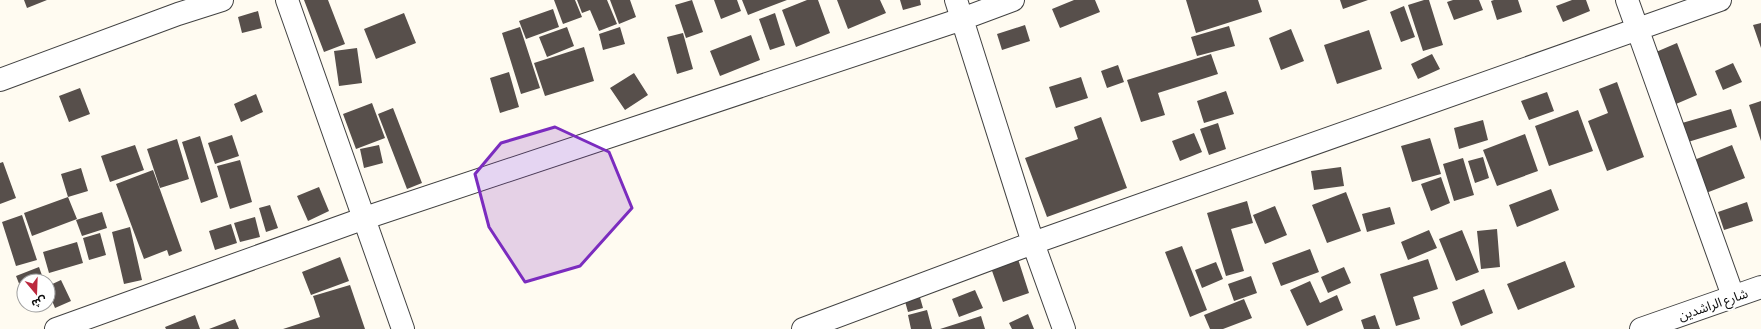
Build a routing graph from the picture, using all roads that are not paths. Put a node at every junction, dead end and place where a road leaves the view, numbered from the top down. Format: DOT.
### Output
graph roads {
  1 [pos="222,0"];
  2 [pos="287,0"];
  3 [pos="1014,0"];
  4 [pos="1627,0"];
  5 [pos="1720,0"];
  6 [pos="176,7"];
  7 [pos="959,10"];
  8 [pos="1637,29"];
  9 [pos="0,80"];
  10 [pos="365,218"];
  11 [pos="1034,243"];
  12 [pos="1761,287"];
  13 [pos="1734,296"];
  14 [pos="56,329"];
  15 [pos="403,329"];
  16 [pos="803,329"];
  17 [pos="1064,329"];
  18 [pos="1641,329"];
  1 -- 6 [label="street"];
  2 -- 10 [label="street"];
  3 -- 7 [label="street"];
  4 -- 8 [label="street"];
  5 -- 8 [label="street"];
  6 -- 9 [label="street"];
  7 -- 10 [label="street"];
  7 -- 11 [label="street"];
  8 -- 11 [label="street"];
  8 -- 13 [label="street"];
  10 -- 14 [label="street"];
  10 -- 15 [label="street"];
  11 -- 16 [label="street"];
  11 -- 17 [label="street"];
  12 -- 13 [label="street, شارع الراشدين"];
  13 -- 18 [label="street, شارع الراشدين"];
}
